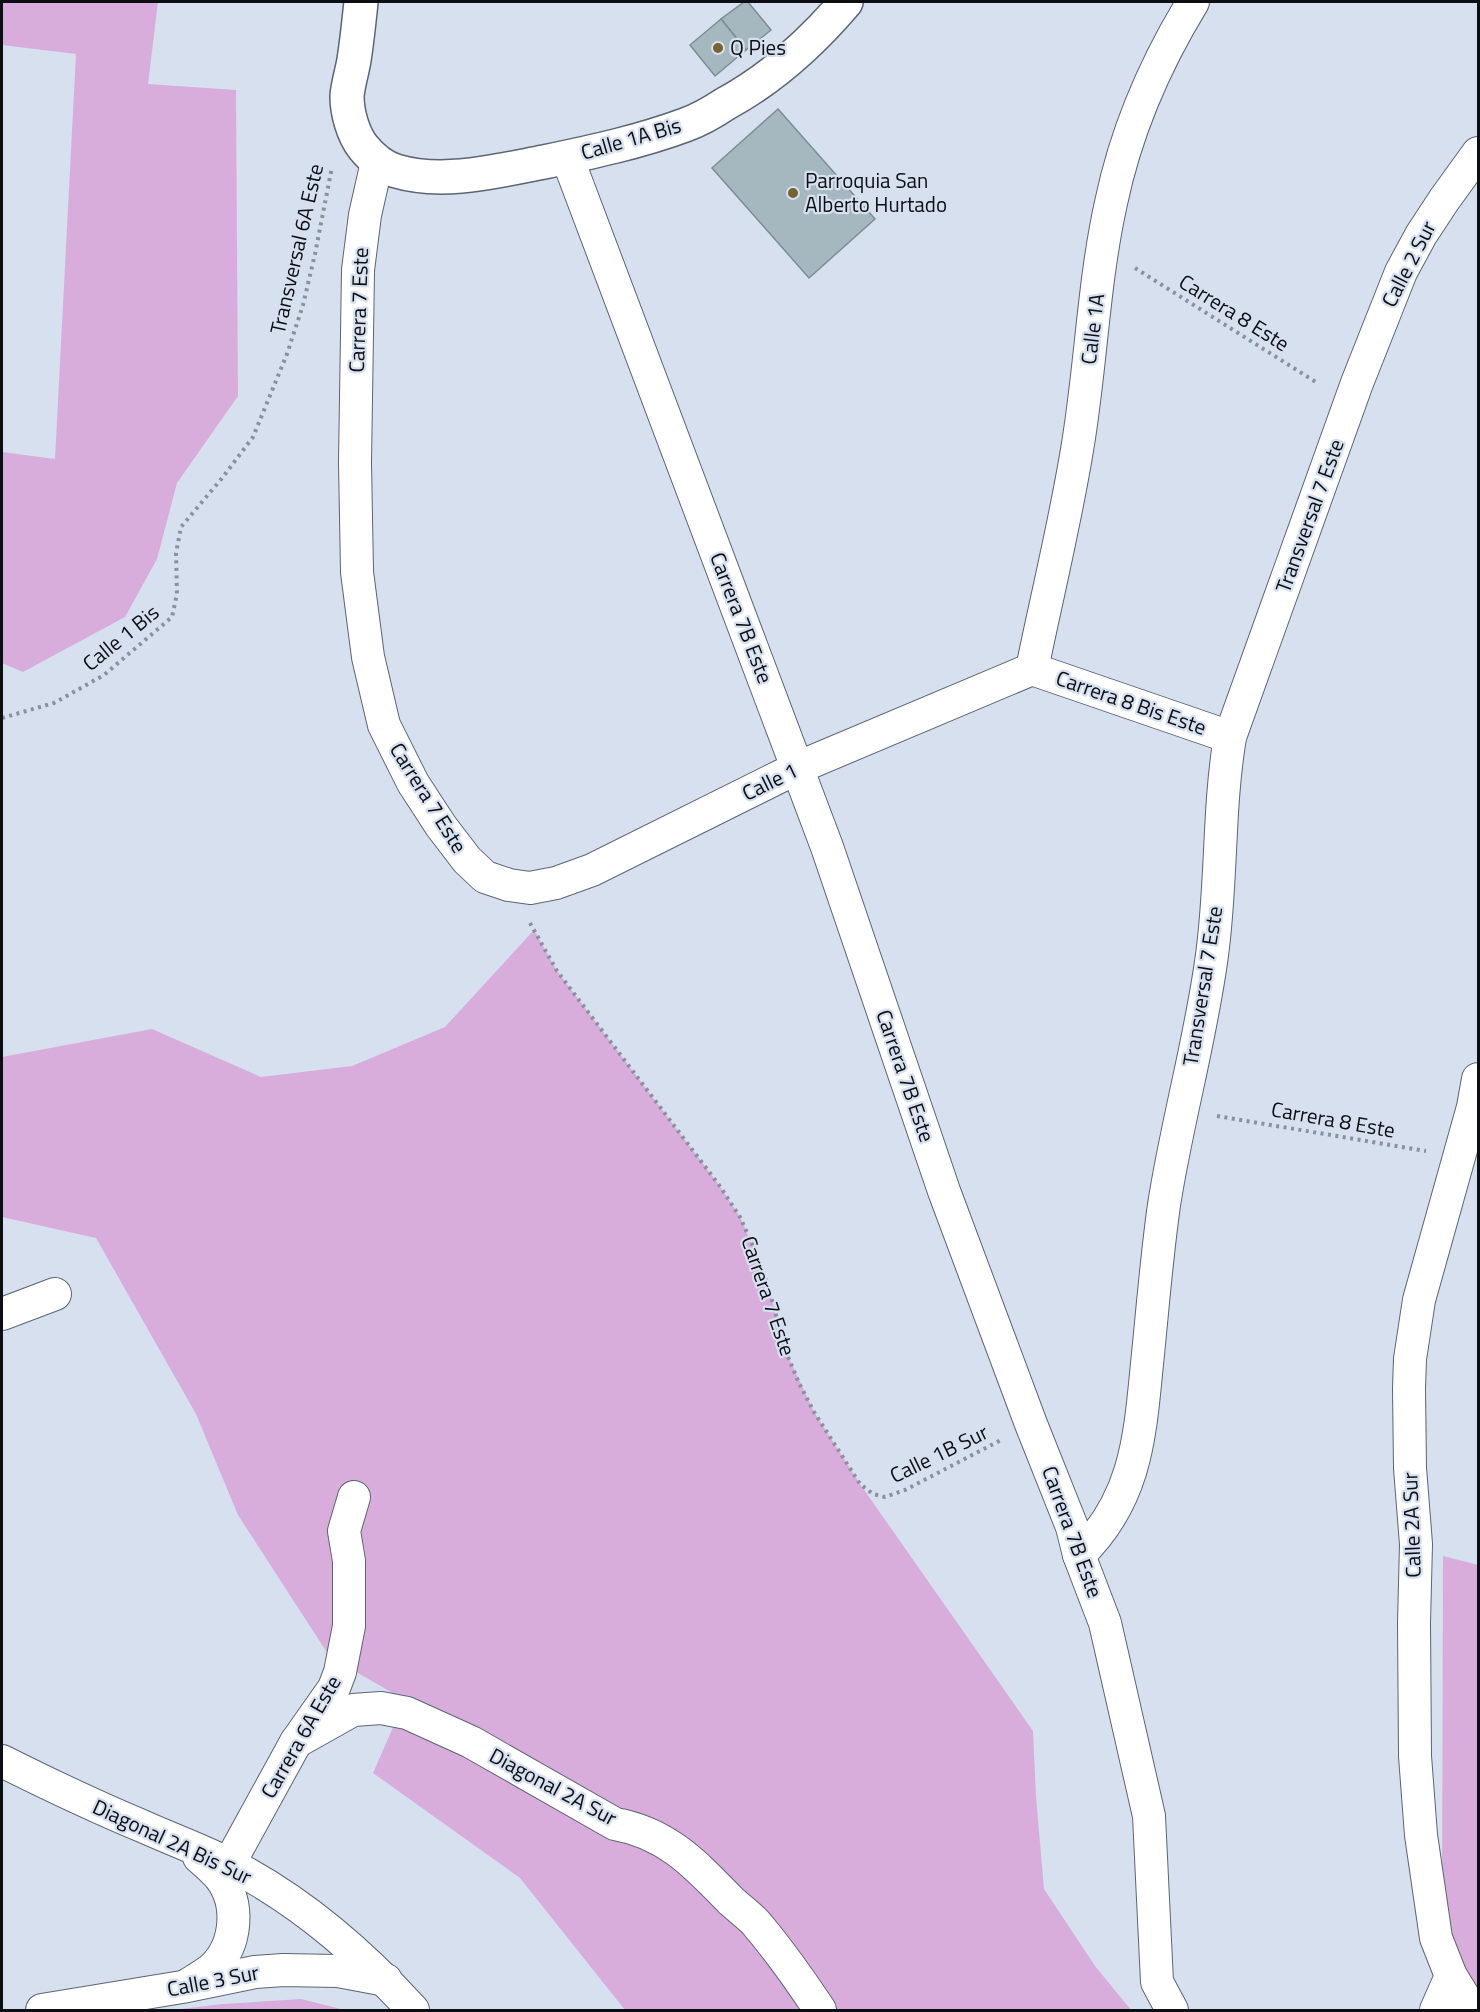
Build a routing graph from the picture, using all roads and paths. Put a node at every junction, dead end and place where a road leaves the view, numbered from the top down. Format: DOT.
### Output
graph roads {
  1 [pos="361,2"];
  2 [pos="846,2"];
  3 [pos="1193,2"];
  4 [pos="1479,153"];
  5 [pos="567,157"];
  6 [pos="333,160"];
  7 [pos="377,162"];
  8 [pos="1103,247"];
  9 [pos="1353,393"];
  10 [pos="177,594"];
  11 [pos="1032,669"];
  12 [pos="2,718"];
  13 [pos="1230,737"];
  14 [pos="797,768"];
  15 [pos="509,885"];
  16 [pos="1479,1079"];
  17 [pos="1182,1110"];
  18 [pos="1459,1157"];
  19 [pos="55,1294"];
  20 [pos="2,1314"];
  21 [pos="1031,1424"];
  22 [pos="860,1484"];
  23 [pos="354,1497"];
  24 [pos="1079,1554"];
  25 [pos="296,1743"];
  26 [pos="2,1761"];
  27 [pos="187,1846"];
  28 [pos="229,1864"];
  29 [pos="1451,1976"];
  30 [pos="386,1980"];
  31 [pos="183,1988"];
  32 [pos="42,2010"];
  33 [pos="413,2010"];
  34 [pos="820,2010"];
  35 [pos="1172,2010"];
  36 [pos="1436,2010"];
  37 [pos="1472,2010"];
  1 -- 7 [label="street"];
  2 -- 5 [label="street, Calle 1A Bis"];
  3 -- 8 [label="street, Calle 1A"];
  4 -- 9 [label="street, Calle 2 Sur"];
  5 -- 7 [label="street, Calle 1A Bis"];
  5 -- 14 [label="street, Carrera 7B Este"];
  6 -- 10 [label="path, Transversal 6A Este"];
  7 -- 15 [label="street, Carrera 7 Este"];
  8 -- 9 [label="path, Carrera 8 Este"];
  8 -- 11 [label="street, Calle 1A"];
  9 -- 13 [label="street, Transversal 7 Este"];
  10 -- 12 [label="path, Calle 1 Bis"];
  11 -- 13 [label="street, Carrera 8 Bis Este"];
  11 -- 14 [label="street, Calle 1"];
  13 -- 17 [label="street, Transversal 7 Este"];
  14 -- 15 [label="street, Calle 1"];
  14 -- 21 [label="street, Carrera 7B Este"];
  15 -- 22 [label="path, Carrera 7 Este"];
  16 -- 18 [label="street, Calle 2A Sur"];
  17 -- 18 [label="path, Carrera 8 Este"];
  17 -- 24 [label="street, Transversal 7 Este"];
  18 -- 29 [label="street, Calle 2A Sur"];
  19 -- 20 [label="street"];
  21 -- 22 [label="path, Calle 1B Sur"];
  21 -- 24 [label="street, Carrera 7B Este"];
  23 -- 25 [label="street, Carrera 6A Este"];
  24 -- 35 [label="street, Carrera 7B Este"];
  25 -- 28 [label="street, Carrera 6A Este"];
  25 -- 34 [label="street, Diagonal 2A Sur"];
  26 -- 27 [label="street, Diagonal 2A Bis Sur"];
  27 -- 28 [label="street, Diagonal 2A Bis Sur"];
  27 -- 31 [label="street"];
  28 -- 30 [label="street, Diagonal 2A Bis Sur"];
  29 -- 36 [label="street"];
  29 -- 37 [label="street"];
  30 -- 31 [label="street, Calle 3 Sur"];
  30 -- 33 [label="street, Diagonal 2A Bis Sur"];
  31 -- 32 [label="street, Calle 3 Sur"];
}
